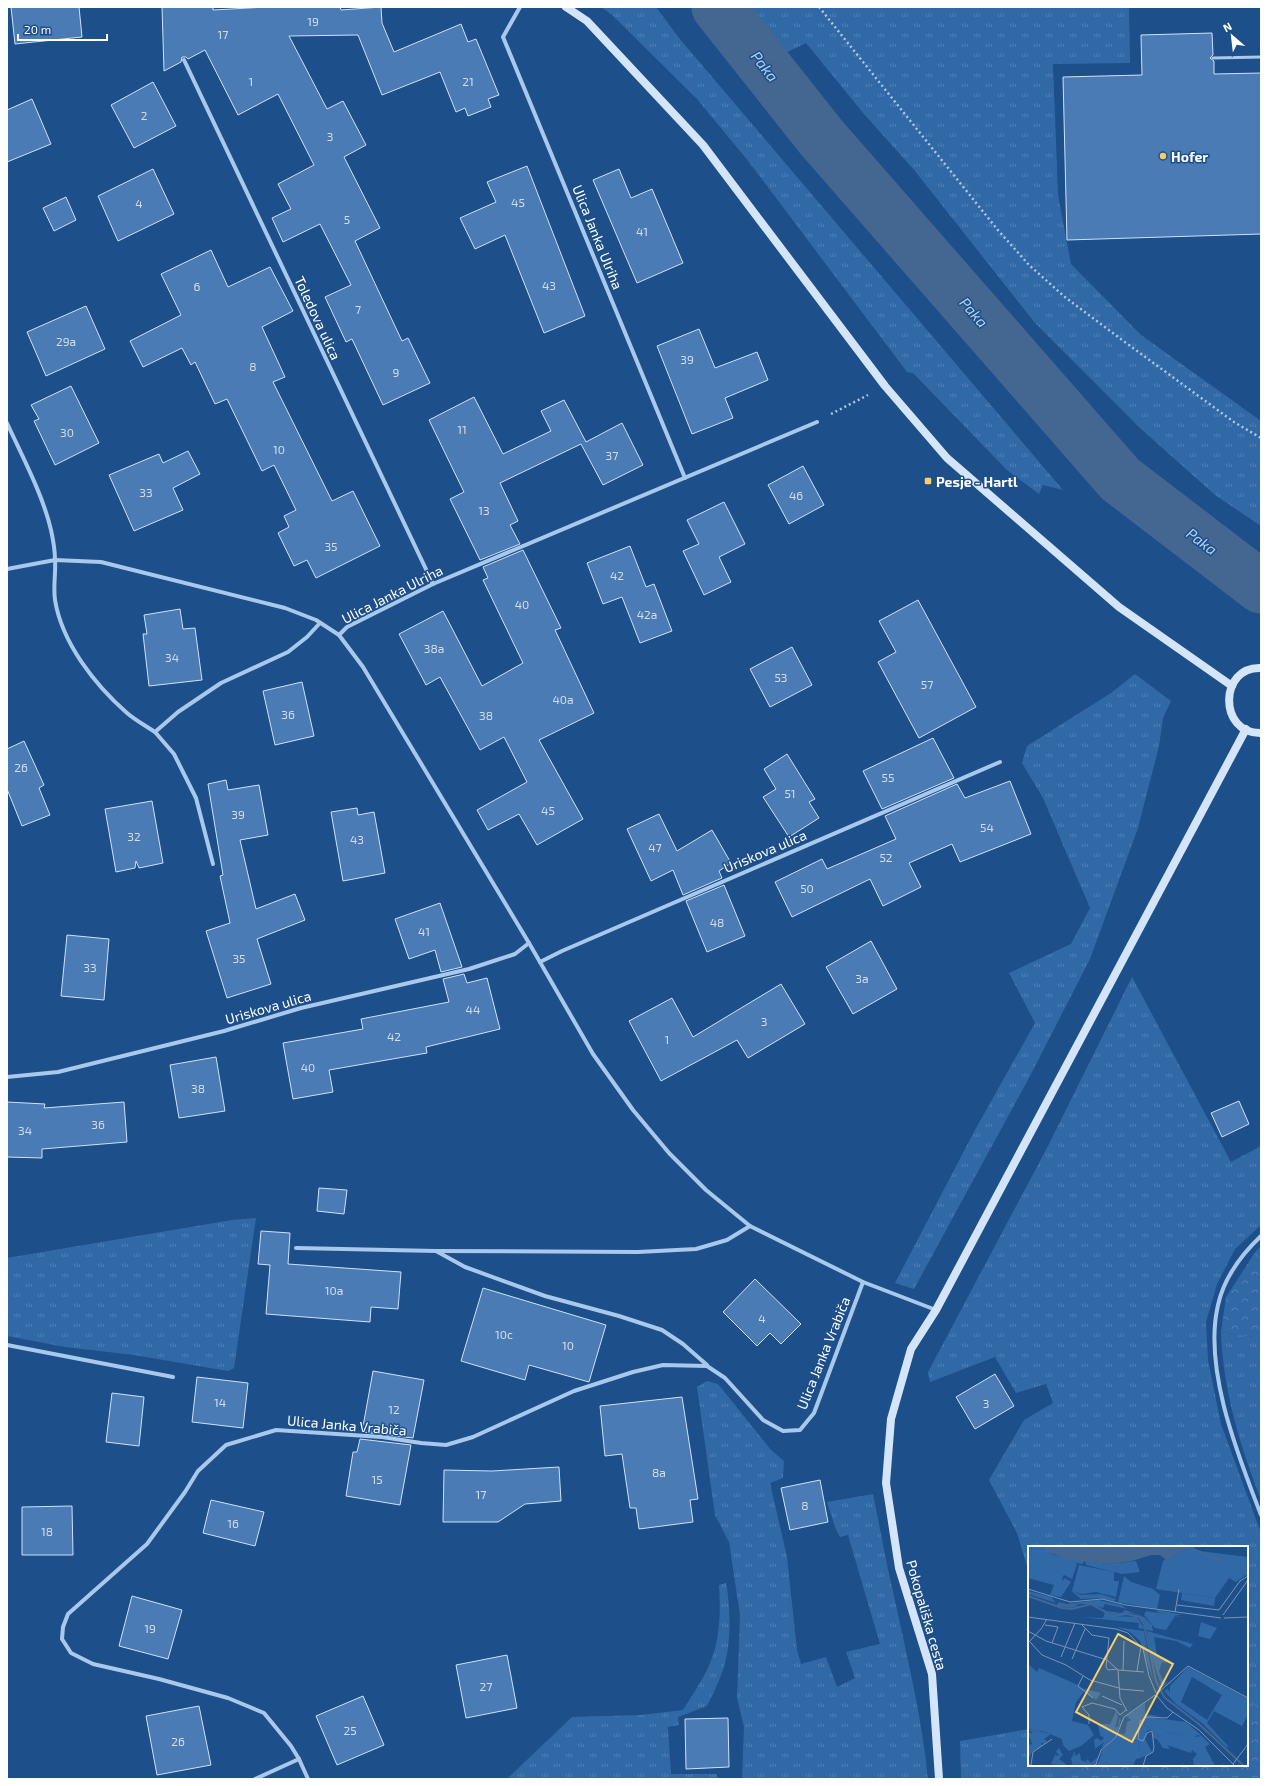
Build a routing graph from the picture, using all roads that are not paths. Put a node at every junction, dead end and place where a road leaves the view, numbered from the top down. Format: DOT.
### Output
graph roads {
  1 [pos="520,7"];
  2 [pos="566,7"];
  3 [pos="1261,57"];
  4 [pos="1213,58"];
  5 [pos="184,60"];
  6 [pos="817,422"];
  7 [pos="7,423"];
  8 [pos="685,478"];
  9 [pos="55,560"];
  10 [pos="7,569"];
  11 [pos="433,584"];
  12 [pos="320,623"];
  13 [pos="339,635"];
  14 [pos="1261,668"];
  15 [pos="1232,686"];
  16 [pos="1246,730"];
  17 [pos="155,732"];
  18 [pos="1261,733"];
  19 [pos="1000,762"];
  20 [pos="213,864"];
  21 [pos="529,943"];
  22 [pos="540,962"];
  23 [pos="7,1078"];
  24 [pos="750,1226"];
  25 [pos="1261,1236"];
  26 [pos="296,1248"];
  27 [pos="436,1251"];
  28 [pos="863,1282"];
  29 [pos="936,1310"];
  30 [pos="7,1345"];
  31 [pos="707,1366"];
  32 [pos="173,1377"];
  33 [pos="1261,1515"];
  34 [pos="299,1759"];
  35 [pos="254,1779"];
  36 [pos="308,1779"];
  37 [pos="939,1779"];
  1 -- 8 [label="street, Ulica Janka Ulriha"];
  2 -- 15 [label="street"];
  3 -- 4 [label="lane"];
  5 -- 11 [label="street, Toledova ulica"];
  6 -- 8 [label="street, Ulica Janka Ulriha"];
  7 -- 9 [label="street"];
  8 -- 11 [label="street, Ulica Janka Ulriha"];
  9 -- 10 [label="street, Ulica Janka Ulriha"];
  9 -- 12 [label="street, Ulica Janka Ulriha"];
  9 -- 17 [label="street"];
  11 -- 13 [label="street, Ulica Janka Ulriha"];
  12 -- 13 [label="street, Ulica Janka Ulriha"];
  12 -- 17 [label="street"];
  13 -- 21 [label="street"];
  14 -- 15 [label="street"];
  15 -- 16 [label="street"];
  16 -- 18 [label="street"];
  16 -- 29 [label="street, Pokopališka cesta"];
  17 -- 20 [label="street"];
  19 -- 22 [label="street, Uriskova ulica"];
  21 -- 22 [label="street"];
  21 -- 23 [label="street, Uriskova ulica"];
  22 -- 24 [label="street"];
  24 -- 27 [label="street"];
  24 -- 28 [label="street"];
  25 -- 33 [label="street"];
  26 -- 27 [label="street"];
  27 -- 31 [label="street"];
  28 -- 29 [label="street"];
  28 -- 31 [label="street, Ulica Janka Vrabiča"];
  29 -- 37 [label="street, Pokopališka cesta"];
  30 -- 32 [label="street"];
  31 -- 34 [label="street, Ulica Janka Vrabiča"];
  34 -- 35 [label="street"];
  34 -- 36 [label="street, Ulica Janka Vrabiča"];
}
